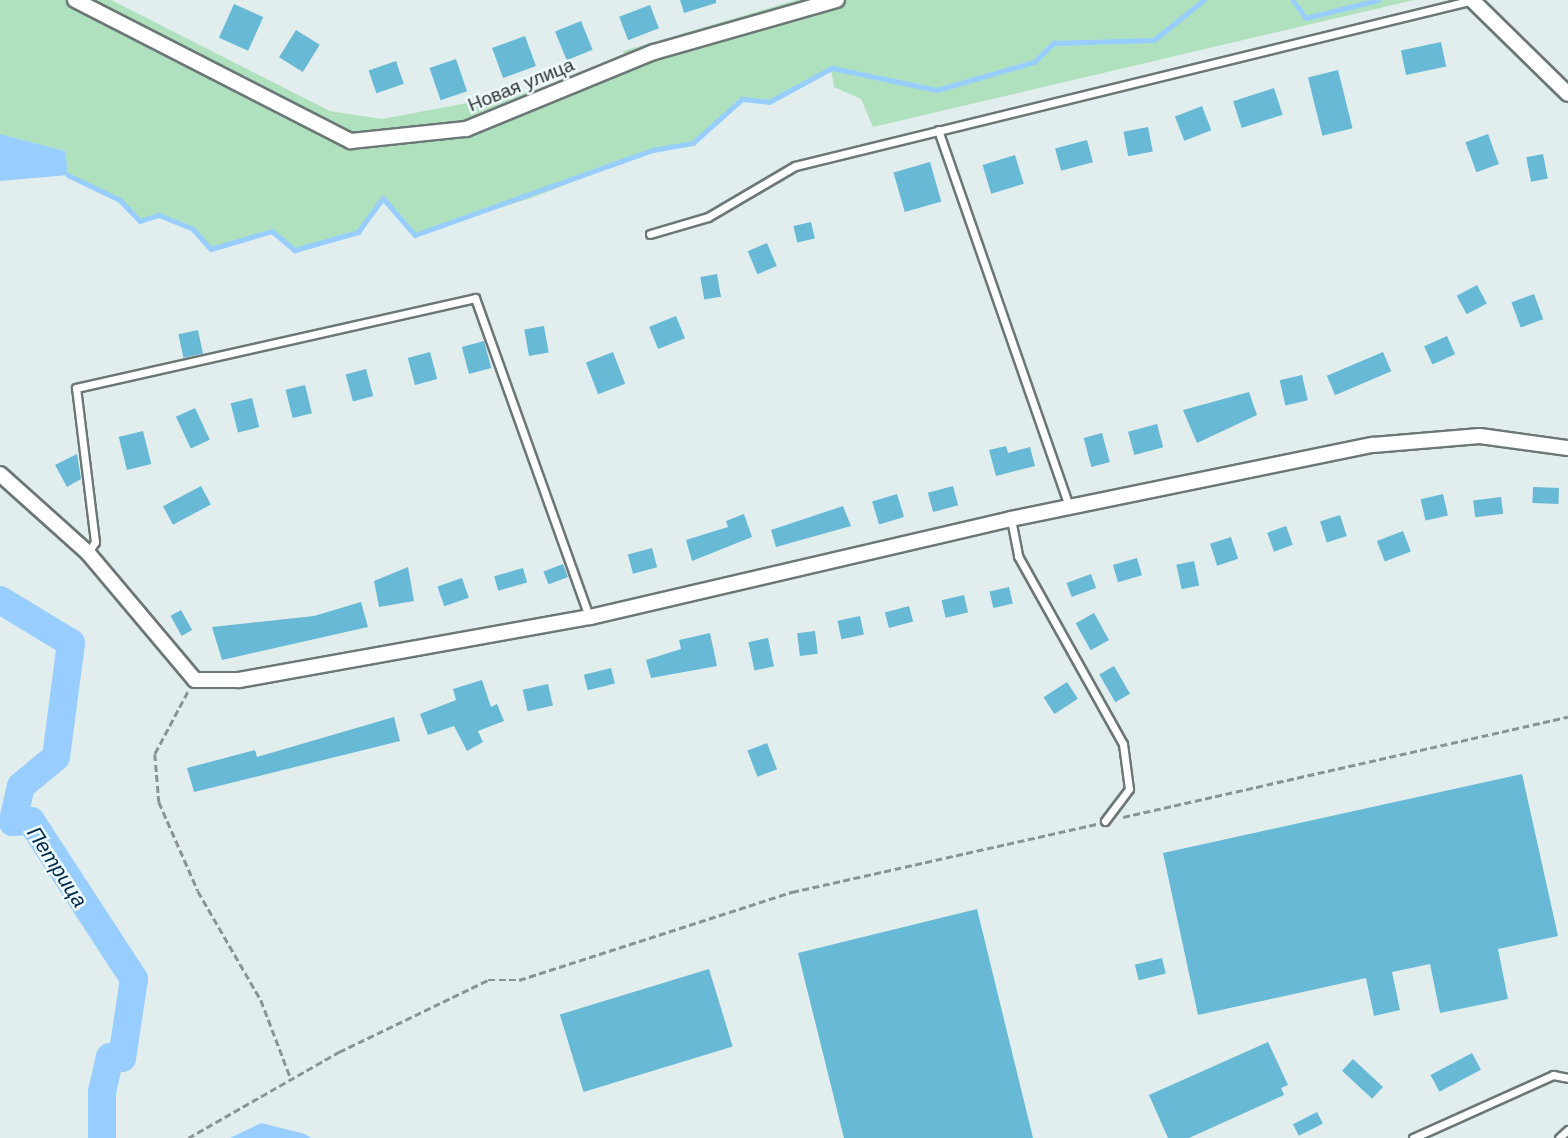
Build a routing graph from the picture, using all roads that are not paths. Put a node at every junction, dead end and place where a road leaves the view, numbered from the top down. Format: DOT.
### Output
graph roads {
  1 [pos="75,0"];
  2 [pos="837,0"];
  3 [pos="1473,0"];
  4 [pos="1568,94"];
  5 [pos="938,130"];
  6 [pos="650,234"];
  7 [pos="1568,448"];
  8 [pos="0,474"];
  9 [pos="1070,509"];
  10 [pos="1011,519"];
  11 [pos="88,553"];
  12 [pos="590,617"];
  13 [pos="1105,821"];
  14 [pos="1568,1078"];
  15 [pos="1568,1130"];
  16 [pos="1413,1138"];
  17 [pos="1559,1138"];
  1 -- 2 [label="street, Новая улица"];
  3 -- 4 [label="street"];
  3 -- 5 [label="lane"];
  5 -- 6 [label="lane"];
  5 -- 9 [label="lane"];
  7 -- 9 [label="street"];
  8 -- 11 [label="street"];
  9 -- 10 [label="street"];
  10 -- 12 [label="street"];
  10 -- 13 [label="lane"];
  11 -- 12 [label="street"];
  11 -- 12 [label="lane"];
  14 -- 16 [label="lane"];
  15 -- 17 [label="lane"];
}
